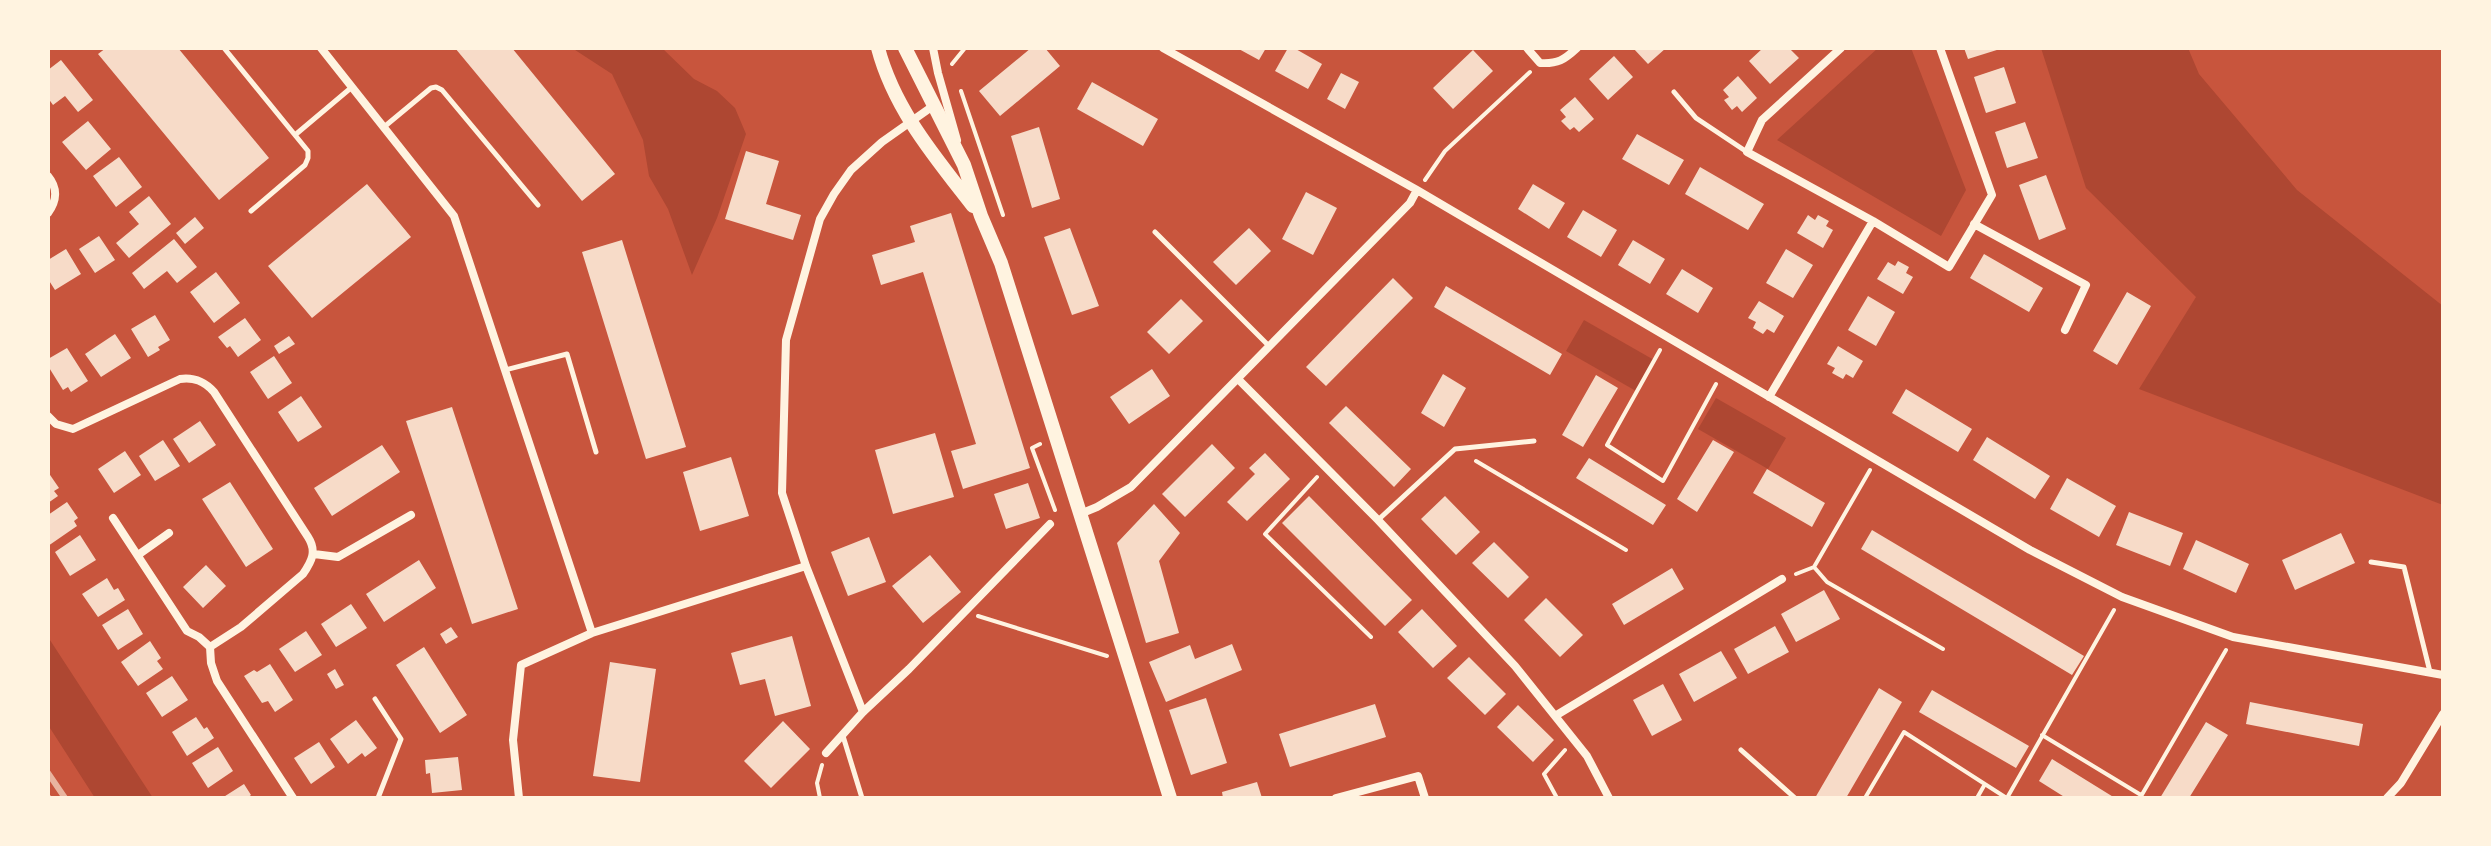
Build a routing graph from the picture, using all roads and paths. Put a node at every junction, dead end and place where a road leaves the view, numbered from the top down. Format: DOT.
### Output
graph roads {
  1 [pos="224,48"];
  2 [pos="321,48"];
  3 [pos="878,48"];
  4 [pos="905,48"];
  5 [pos="933,48"];
  6 [pos="1163,48"];
  7 [pos="1527,48"];
  8 [pos="1577,48"];
  9 [pos="1841,48"];
  10 [pos="1940,48"];
  11 [pos="1540,63"];
  12 [pos="352,87"];
  13 [pos="1674,92"];
  14 [pos="933,106"];
  15 [pos="911,122"];
  16 [pos="384,127"];
  17 [pos="295,135"];
  18 [pos="1747,152"];
  19 [pos="964,165"];
  20 [pos="48,176"];
  21 [pos="1417,190"];
  22 [pos="538,205"];
  23 [pos="251,211"];
  24 [pos="48,213"];
  25 [pos="981,216"];
  26 [pos="1873,221"];
  27 [pos="1974,224"];
  28 [pos="1155,232"];
  29 [pos="2065,330"];
  30 [pos="1667,338"];
  31 [pos="1269,346"];
  32 [pos="505,370"];
  33 [pos="1723,371"];
  34 [pos="1238,379"];
  35 [pos="1769,397"];
  36 [pos="48,416"];
  37 [pos="1055,437"];
  38 [pos="1534,441"];
  39 [pos="1455,449"];
  40 [pos="596,452"];
  41 [pos="1876,459"];
  42 [pos="1327,467"];
  43 [pos="1080,514"];
  44 [pos="411,515"];
  45 [pos="113,518"];
  46 [pos="1378,520"];
  47 [pos="1050,524"];
  48 [pos="169,533"];
  49 [pos="1626,550"];
  50 [pos="314,554"];
  51 [pos="138,555"];
  52 [pos="2371,562"];
  53 [pos="806,566"];
  54 [pos="1814,567"];
  55 [pos="1782,579"];
  56 [pos="2122,597"];
  57 [pos="964,613"];
  58 [pos="592,633"];
  59 [pos="1371,637"];
  60 [pos="2233,637"];
  61 [pos="210,647"];
  62 [pos="1943,649"];
  63 [pos="1126,662"];
  64 [pos="2430,672"];
  65 [pos="2443,675"];
  66 [pos="375,699"];
  67 [pos="863,712"];
  68 [pos="2443,714"];
  69 [pos="1555,716"];
  70 [pos="842,735"];
  71 [pos="2042,735"];
  72 [pos="1574,740"];
  73 [pos="1741,750"];
  74 [pos="826,753"];
  75 [pos="1985,784"];
  76 [pos="2141,797"];
  77 [pos="293,798"];
  78 [pos="378,798"];
  79 [pos="519,798"];
  80 [pos="820,798"];
  81 [pos="862,798"];
  82 [pos="1170,798"];
  83 [pos="1336,798"];
  84 [pos="1425,798"];
  85 [pos="1557,798"];
  86 [pos="1609,798"];
  87 [pos="1795,798"];
  88 [pos="1865,798"];
  89 [pos="1977,798"];
  90 [pos="2006,798"];
  91 [pos="2387,798"];
  1 -- 17 [label="lane"];
  2 -- 12 [label="street"];
  3 -- 15 [label="main road"];
  4 -- 14 [label="main road"];
  5 -- 19 [label="street"];
  6 -- 21 [label="street"];
  7 -- 11 [label="street"];
  8 -- 11 [label="street"];
  9 -- 18 [label="street"];
  10 -- 27 [label="street"];
  11 -- 21 [label="path"];
  12 -- 16 [label="street"];
  12 -- 17 [label="lane"];
  13 -- 18 [label="lane"];
  14 -- 15 [label="street"];
  14 -- 19 [label="main road"];
  15 -- 25 [label="main road"];
  15 -- 53 [label="street"];
  16 -- 22 [label="lane"];
  16 -- 32 [label="street"];
  17 -- 23 [label="lane"];
  18 -- 26 [label="street"];
  19 -- 25 [label="main road"];
  20 -- 24 [label="street"];
  21 -- 30 [label="street"];
  21 -- 31 [label="street"];
  25 -- 37 [label="main road"];
  26 -- 27 [label="street"];
  26 -- 35 [label="street"];
  27 -- 29 [label="street"];
  28 -- 31 [label="lane"];
  30 -- 33 [label="street"];
  30 -- 33 [label="path"];
  31 -- 34 [label="street"];
  32 -- 40 [label="lane"];
  32 -- 58 [label="street"];
  33 -- 35 [label="street"];
  34 -- 42 [label="street"];
  34 -- 43 [label="street"];
  35 -- 41 [label="street"];
  36 -- 50 [label="street"];
  37 -- 43 [label="main road"];
  37 -- 47 [label="path"];
  38 -- 39 [label="lane"];
  39 -- 46 [label="lane"];
  39 -- 49 [label="path"];
  41 -- 54 [label="path"];
  41 -- 56 [label="street"];
  42 -- 46 [label="street"];
  42 -- 59 [label="path"];
  43 -- 63 [label="main road"];
  44 -- 50 [label="street"];
  45 -- 51 [label="street"];
  46 -- 69 [label="street"];
  47 -- 57 [label="street"];
  48 -- 51 [label="street"];
  50 -- 61 [label="street"];
  51 -- 61 [label="street"];
  52 -- 64 [label="lane"];
  53 -- 58 [label="street"];
  53 -- 67 [label="street"];
  54 -- 55 [label="path"];
  54 -- 62 [label="path"];
  55 -- 69 [label="street"];
  56 -- 60 [label="street"];
  56 -- 71 [label="path"];
  57 -- 63 [label="path"];
  57 -- 67 [label="street"];
  58 -- 79 [label="street"];
  60 -- 64 [label="street"];
  60 -- 76 [label="path"];
  61 -- 77 [label="street"];
  63 -- 82 [label="main road"];
  64 -- 65 [label="street"];
  66 -- 78 [label="lane"];
  67 -- 70 [label="street"];
  68 -- 91 [label="street"];
  69 -- 72 [label="street"];
  70 -- 74 [label="street"];
  70 -- 81 [label="lane"];
  71 -- 76 [label="path"];
  71 -- 90 [label="path"];
  72 -- 85 [label="path"];
  72 -- 86 [label="street"];
  73 -- 87 [label="lane"];
  74 -- 80 [label="path"];
  75 -- 88 [label="path"];
  75 -- 89 [label="path"];
  75 -- 90 [label="path"];
  83 -- 84 [label="street"];
}
